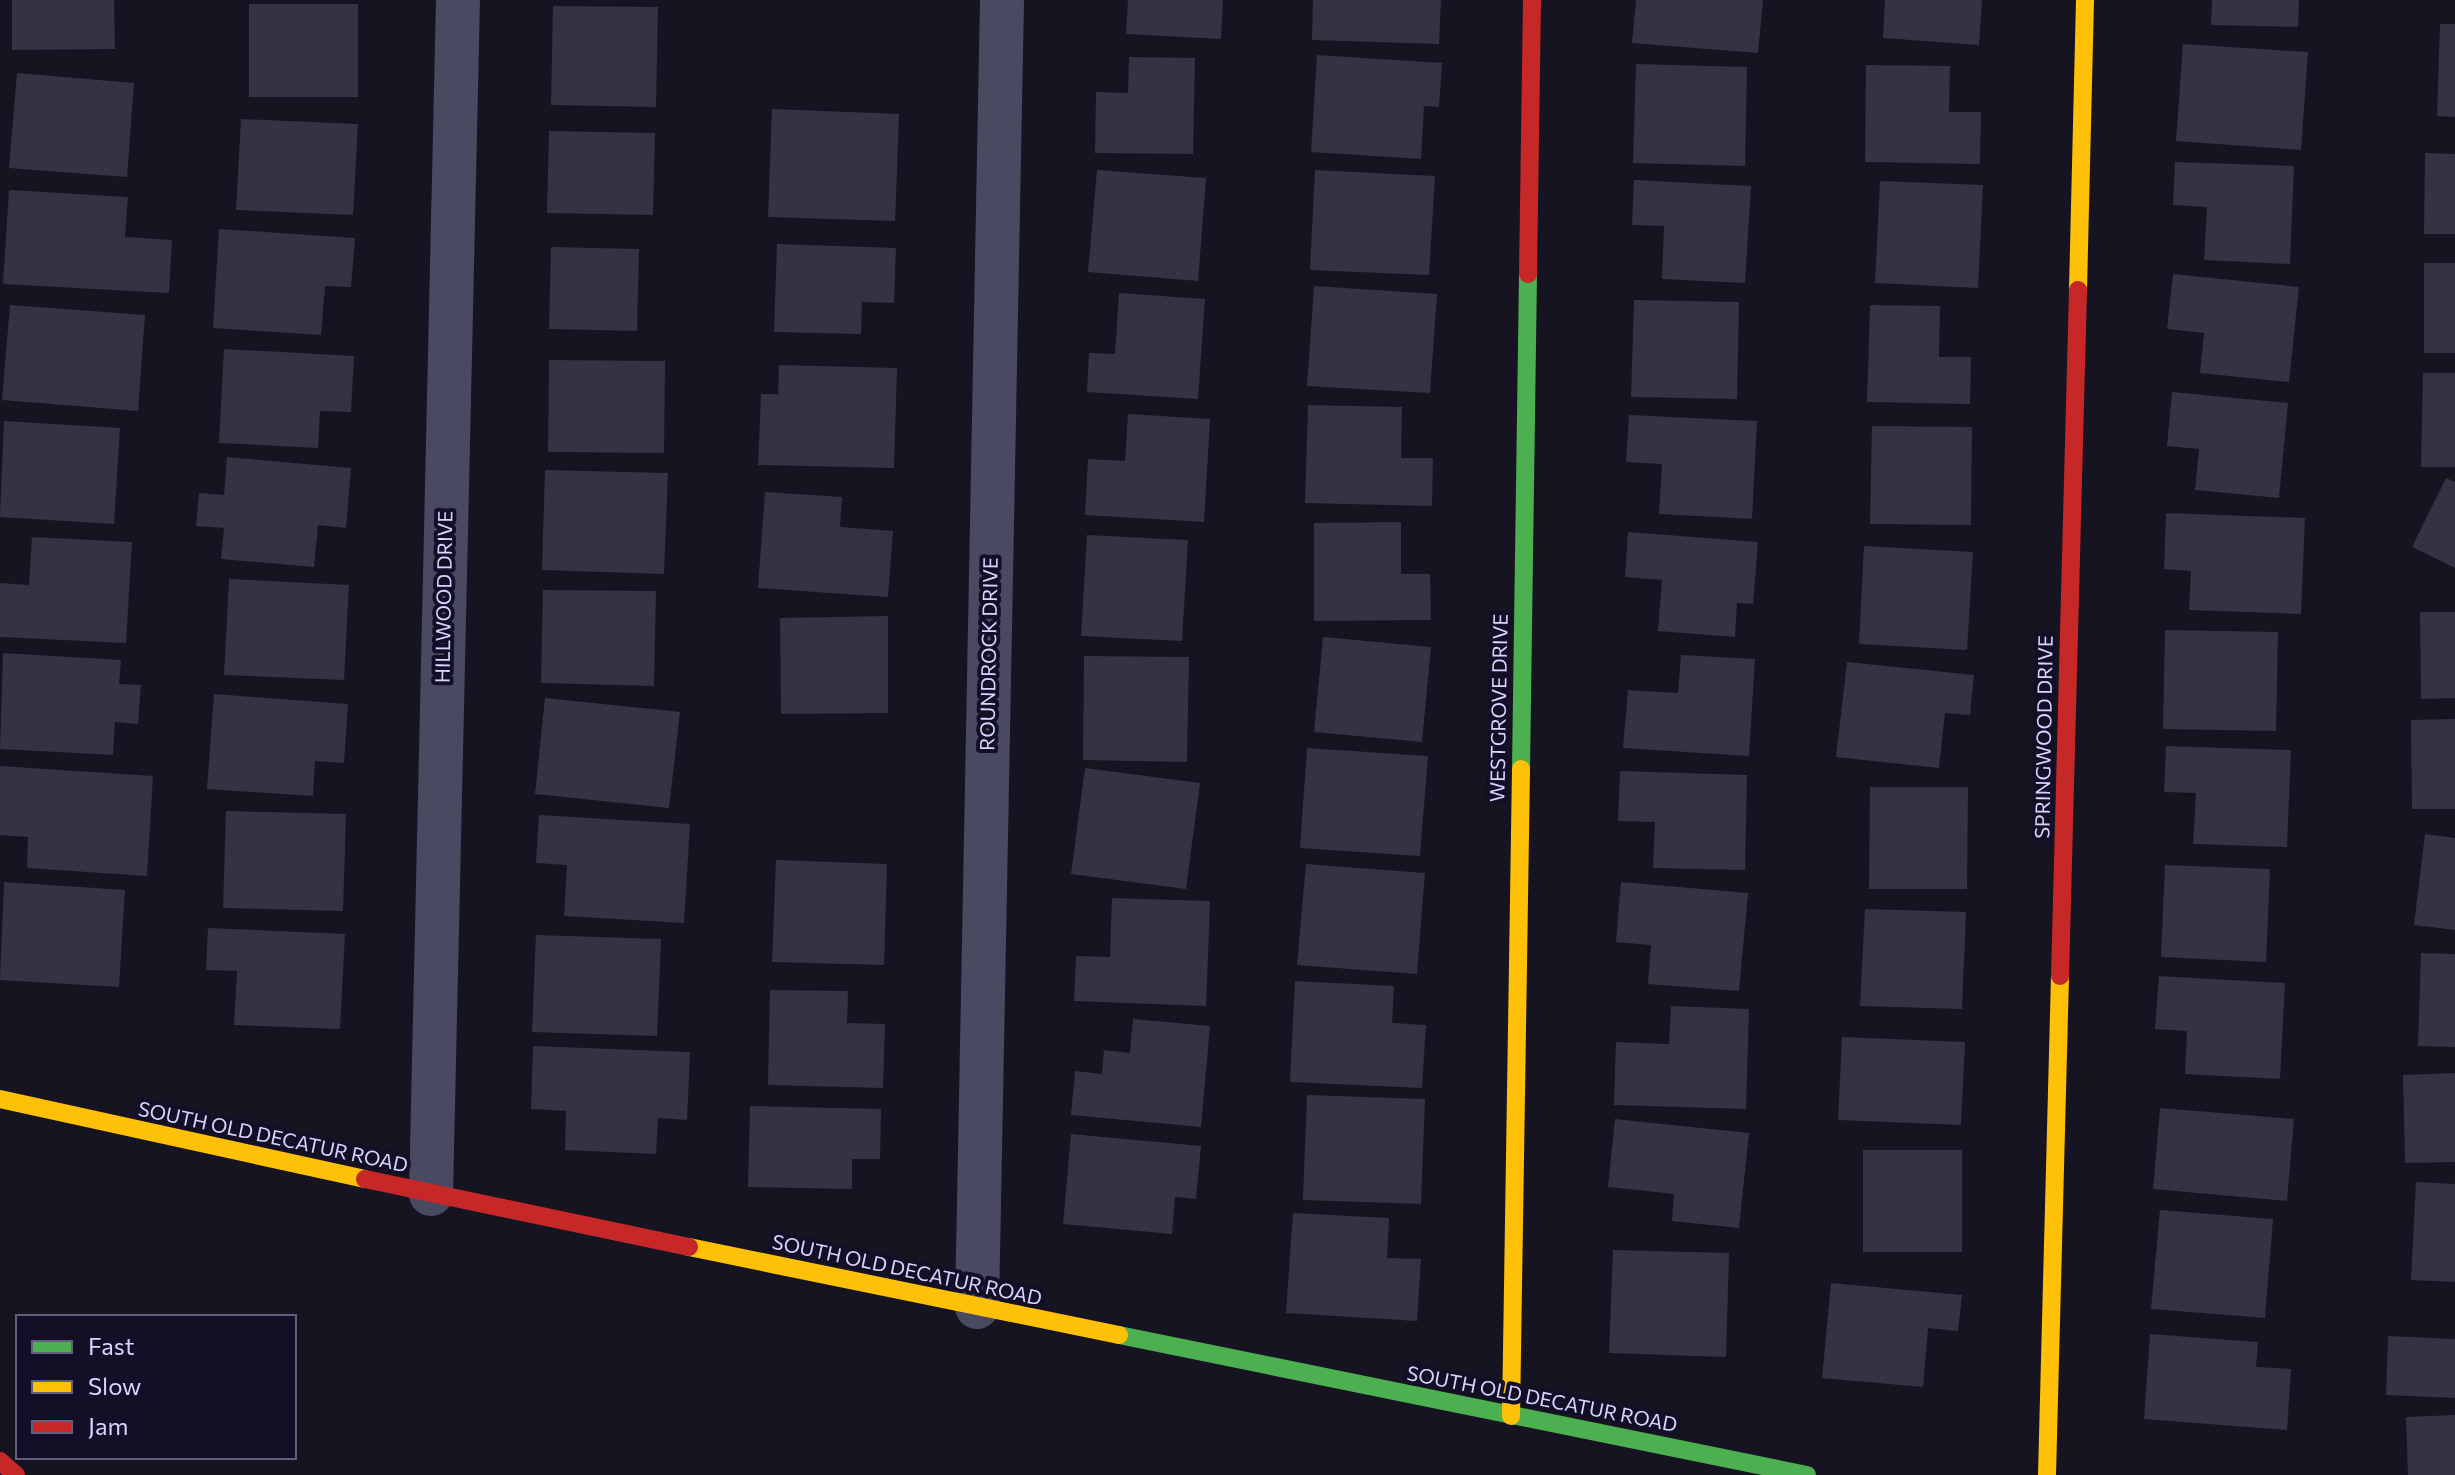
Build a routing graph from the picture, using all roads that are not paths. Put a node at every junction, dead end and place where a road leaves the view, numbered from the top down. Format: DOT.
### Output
graph roads {
  1 [pos="458,0"];
  2 [pos="1002,0"];
  3 [pos="1532,0"];
  4 [pos="2085,0"];
  5 [pos="0,1099"];
  6 [pos="431,1194"];
  7 [pos="977,1307"];
  8 [pos="1511,1416"];
  9 [pos="0,1461"];
  10 [pos="16,1475"];
  11 [pos="1807,1475"];
  12 [pos="2047,1475"];
  1 -- 6 [label="street, HILLWOOD DRIVE"];
  2 -- 7 [label="street, ROUNDROCK DRIVE"];
  3 -- 8 [label="street, WESTGROVE DRIVE"];
  4 -- 12 [label="street, SPRINGWOOD DRIVE"];
  5 -- 6 [label="street, SOUTH OLD DECATUR ROAD"];
  6 -- 7 [label="street, SOUTH OLD DECATUR ROAD"];
  7 -- 8 [label="street, SOUTH OLD DECATUR ROAD"];
  8 -- 11 [label="street, SOUTH OLD DECATUR ROAD"];
  9 -- 10 [label="street"];
}
